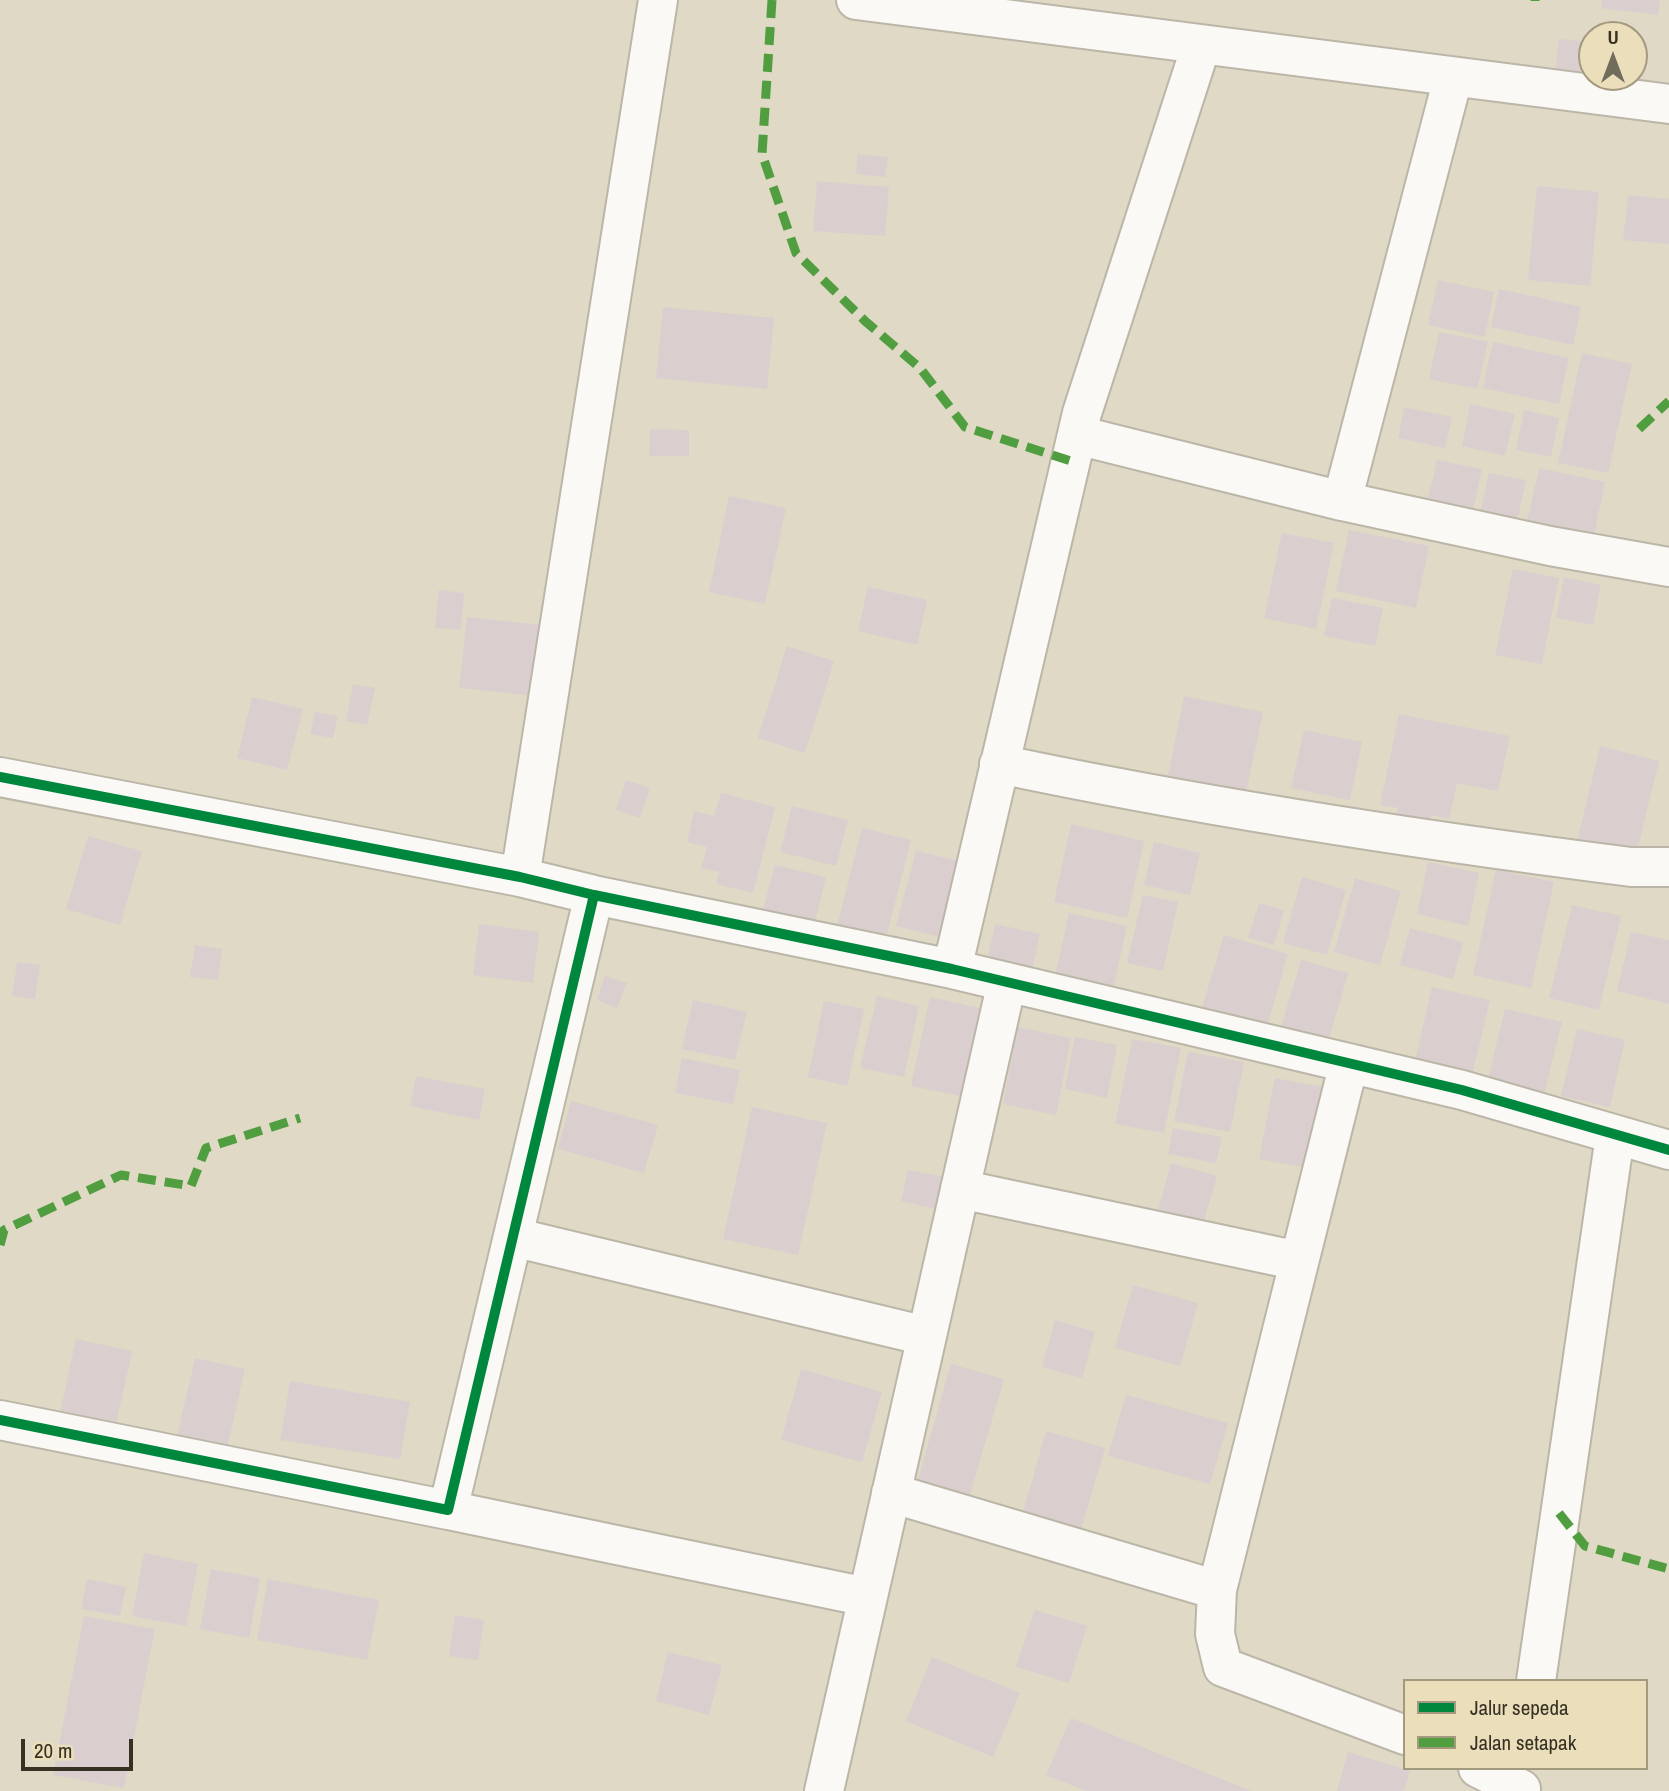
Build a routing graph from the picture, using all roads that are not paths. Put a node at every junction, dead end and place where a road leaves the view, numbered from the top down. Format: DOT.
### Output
graph roads {
  1 [pos="658,0"];
  2 [pos="856,0"];
  3 [pos="1200,46"];
  4 [pos="1453,78"];
  5 [pos="1669,104"];
  6 [pos="1077,435"];
  7 [pos="1342,501"];
  8 [pos="1669,567"];
  9 [pos="999,764"];
  10 [pos="0,777"];
  11 [pos="1669,867"];
  12 [pos="520,877"];
  13 [pos="594,895"];
  14 [pos="952,969"];
  15 [pos="1007,982"];
  16 [pos="1349,1063"];
  17 [pos="1615,1136"];
  18 [pos="1669,1150"];
  19 [pos="960,1189"];
  20 [pos="513,1237"];
  21 [pos="1299,1261"];
  22 [pos="926,1336"];
  23 [pos="0,1420"];
  24 [pos="891,1493"];
  25 [pos="448,1510"];
  26 [pos="1217,1590"];
  27 [pos="867,1597"];
  28 [pos="1536,1679"];
  29 [pos="1403,1734"];
  30 [pos="1484,1770"];
  31 [pos="1522,1783"];
  32 [pos="824,1791"];
  1 -- 12 [label="street"];
  2 -- 3 [label="street"];
  3 -- 4 [label="street"];
  3 -- 6 [label="street"];
  4 -- 5 [label="street"];
  4 -- 7 [label="street"];
  6 -- 7 [label="street"];
  6 -- 9 [label="street"];
  7 -- 8 [label="street"];
  9 -- 11 [label="street"];
  9 -- 14 [label="street"];
  10 -- 12 [label="street"];
  12 -- 13 [label="street"];
  13 -- 14 [label="street"];
  13 -- 20 [label="street"];
  14 -- 15 [label="street"];
  15 -- 16 [label="street"];
  15 -- 19 [label="street"];
  16 -- 17 [label="street"];
  16 -- 21 [label="street"];
  17 -- 18 [label="street"];
  17 -- 28 [label="street"];
  19 -- 21 [label="street"];
  19 -- 22 [label="street"];
  20 -- 22 [label="street"];
  20 -- 25 [label="street"];
  21 -- 26 [label="street"];
  22 -- 24 [label="street"];
  23 -- 25 [label="street"];
  24 -- 26 [label="street"];
  24 -- 27 [label="street"];
  25 -- 27 [label="street"];
  26 -- 29 [label="street"];
  27 -- 32 [label="street"];
  30 -- 31 [label="street"];
}
